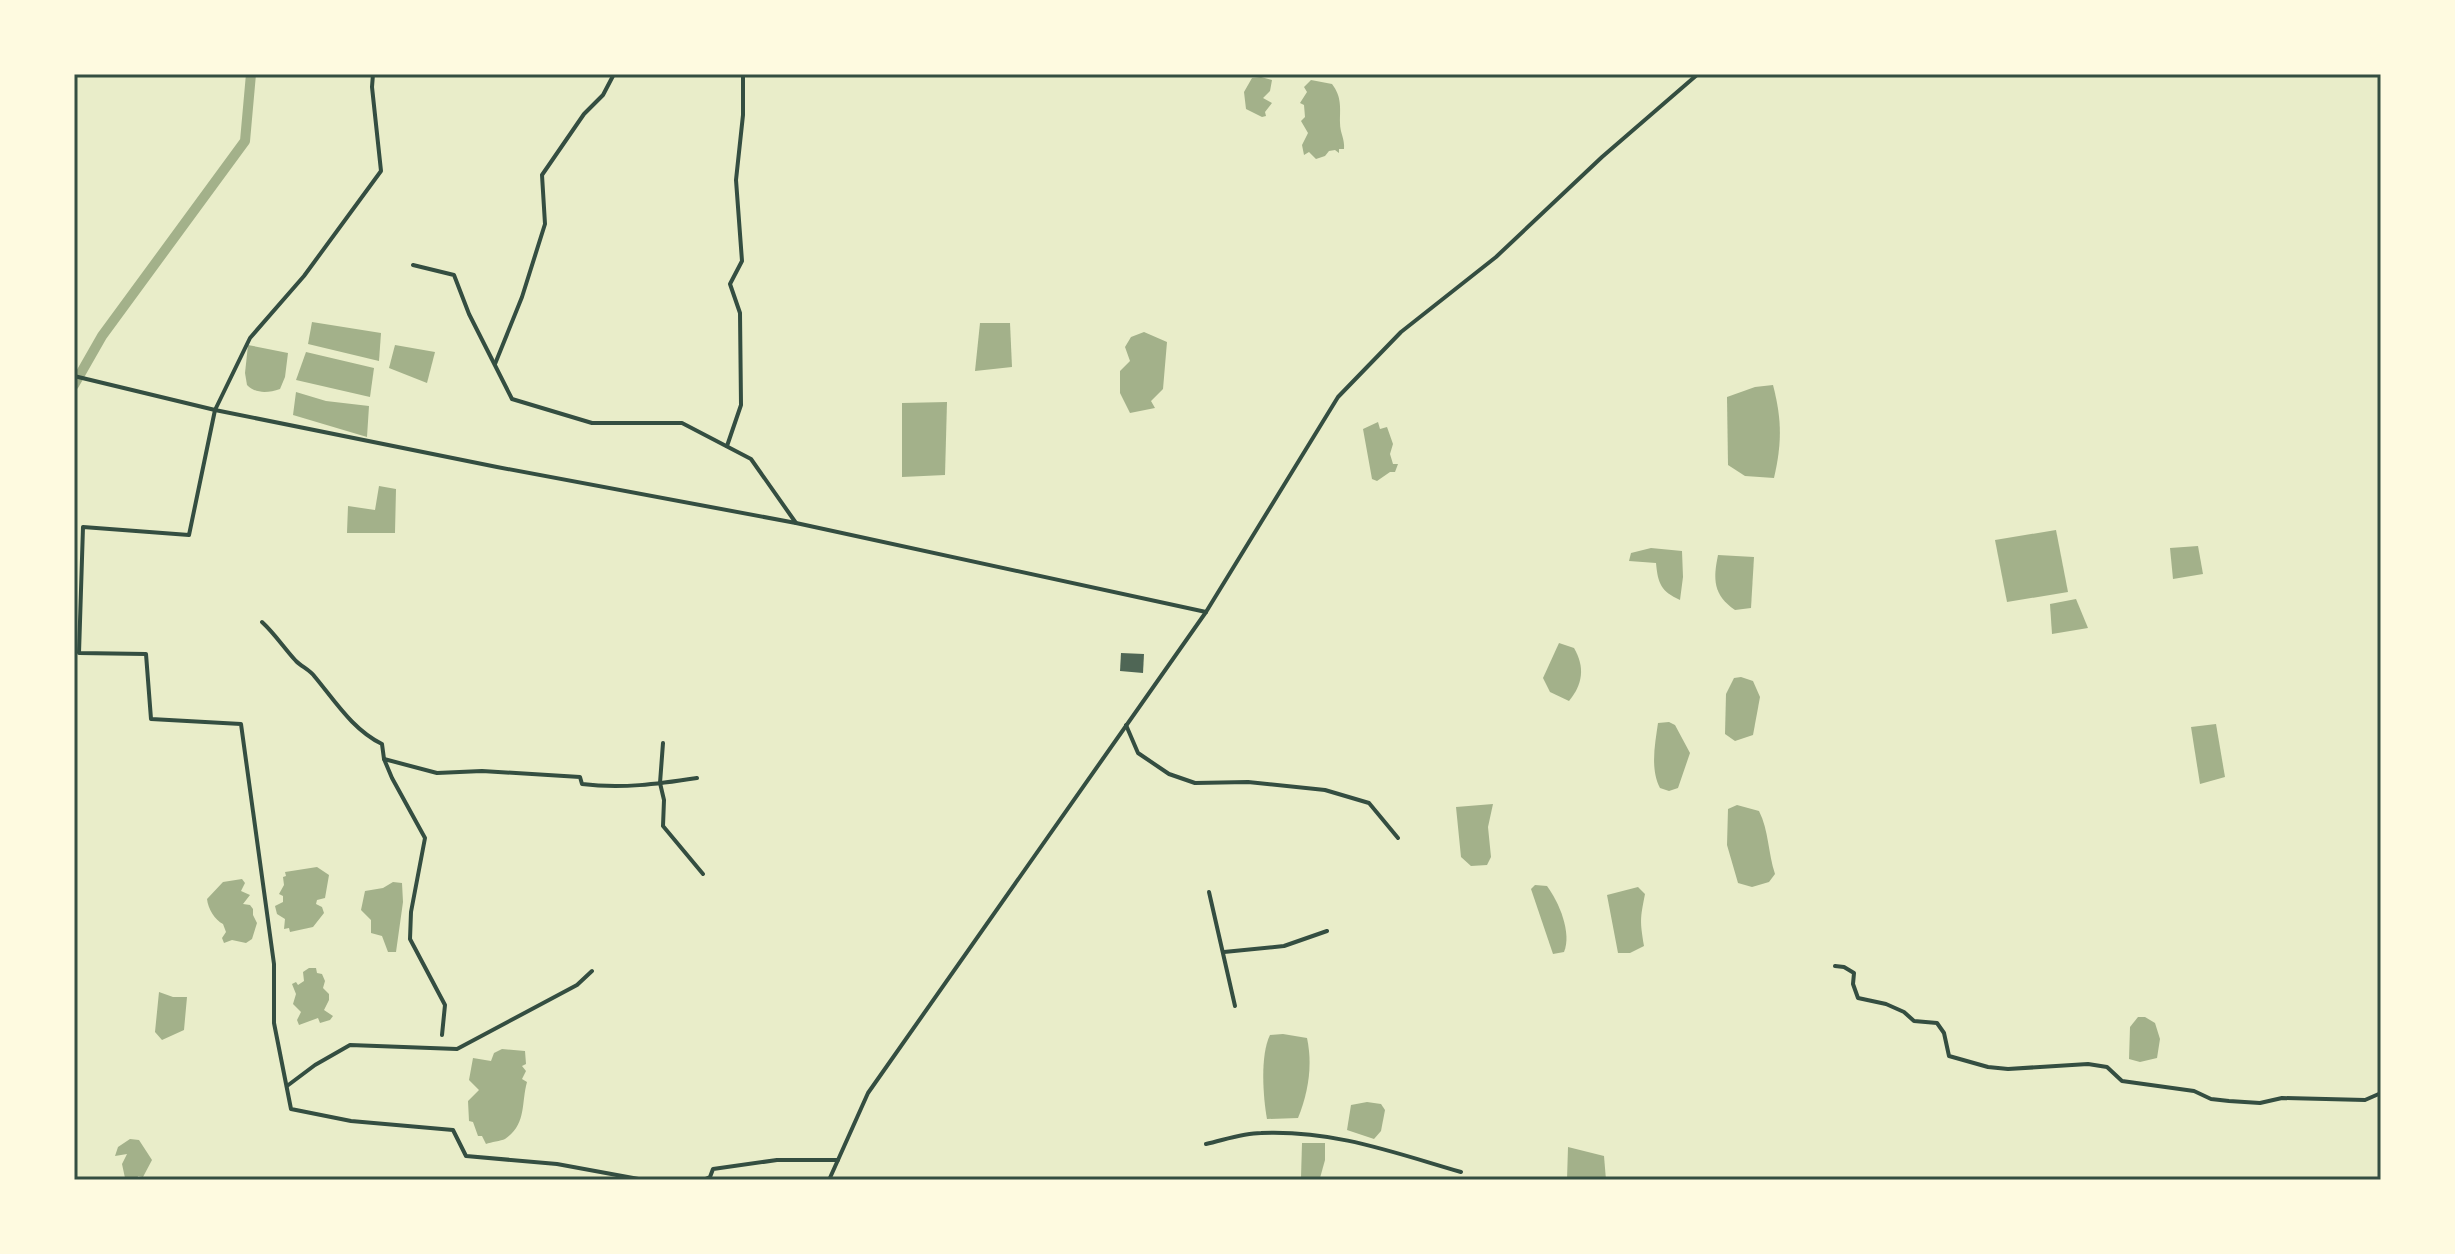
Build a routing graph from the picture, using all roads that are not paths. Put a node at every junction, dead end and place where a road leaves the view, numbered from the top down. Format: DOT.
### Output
graph roads {
  1 [pos="373,74"];
  2 [pos="614,74"];
  3 [pos="743,74"];
  4 [pos="1698,74"];
  5 [pos="413,265"];
  6 [pos="495,364"];
  7 [pos="74,376"];
  8 [pos="215,410"];
  9 [pos="727,446"];
  10 [pos="796,523"];
  11 [pos="1206,612"];
  12 [pos="262,622"];
  13 [pos="1126,725"];
  14 [pos="663,743"];
  15 [pos="384,759"];
  16 [pos="697,778"];
  17 [pos="660,783"];
  18 [pos="1398,838"];
  19 [pos="703,874"];
  20 [pos="1209,892"];
  21 [pos="1327,931"];
  22 [pos="1224,952"];
  23 [pos="1835,966"];
  24 [pos="592,971"];
  25 [pos="1235,1006"];
  26 [pos="442,1035"];
  27 [pos="287,1086"];
  28 [pos="2381,1093"];
  29 [pos="1206,1144"];
  30 [pos="838,1160"];
  31 [pos="1461,1172"];
  32 [pos="644,1180"];
  33 [pos="703,1180"];
  34 [pos="829,1180"];
  1 -- 8 [label="street"];
  2 -- 6 [label="street"];
  3 -- 9 [label="street"];
  4 -- 11 [label="street"];
  5 -- 6 [label="street"];
  6 -- 9 [label="street"];
  7 -- 8 [label="street"];
  8 -- 10 [label="street"];
  8 -- 27 [label="street"];
  9 -- 10 [label="street"];
  10 -- 11 [label="street"];
  11 -- 13 [label="street"];
  12 -- 15 [label="street"];
  13 -- 18 [label="street"];
  13 -- 30 [label="street"];
  14 -- 17 [label="street"];
  15 -- 17 [label="street"];
  15 -- 26 [label="street"];
  16 -- 17 [label="street"];
  17 -- 19 [label="street"];
  20 -- 22 [label="street"];
  21 -- 22 [label="street"];
  22 -- 25 [label="street"];
  23 -- 28 [label="street"];
  24 -- 27 [label="street"];
  27 -- 32 [label="street"];
  29 -- 31 [label="street"];
  30 -- 33 [label="street"];
  30 -- 34 [label="street"];
}
